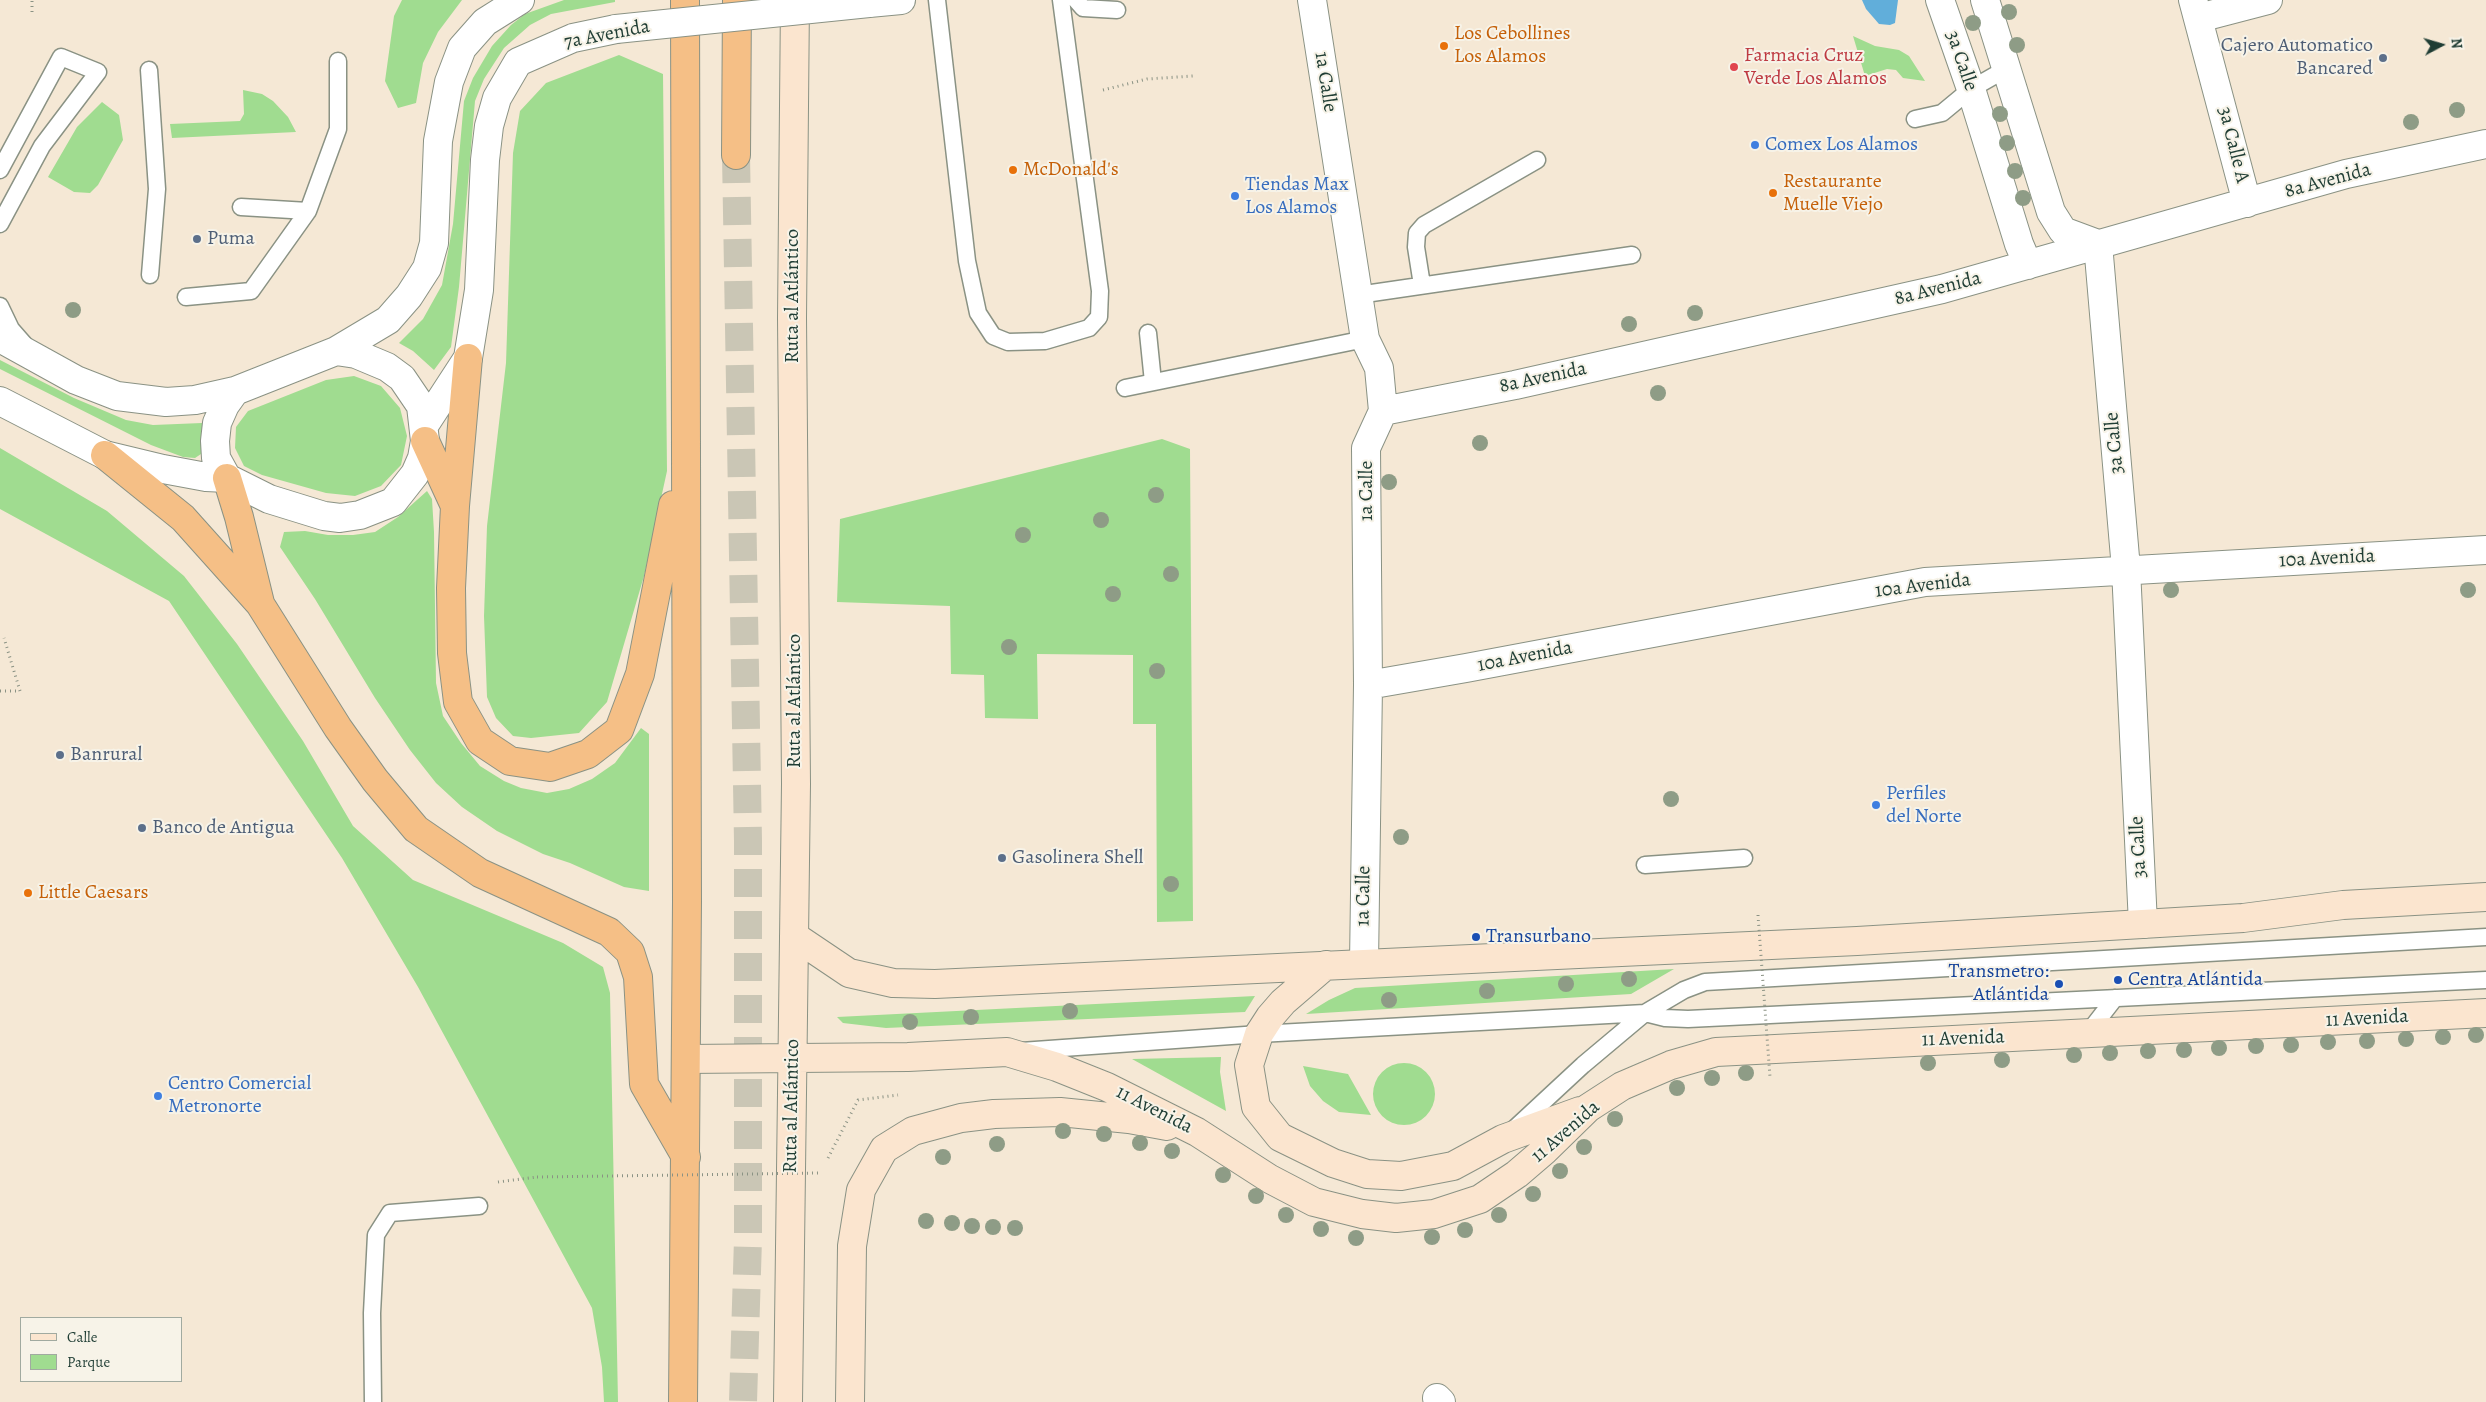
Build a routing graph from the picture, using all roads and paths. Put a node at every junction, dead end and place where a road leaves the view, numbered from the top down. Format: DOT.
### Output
graph roads {
  1 [pos="32,0"];
  2 [pos="520,0"];
  3 [pos="684,0"];
  4 [pos="737,0"];
  5 [pos="795,0"];
  6 [pos="901,0"];
  7 [pos="937,0"];
  8 [pos="1061,0"];
  9 [pos="1076,0"];
  10 [pos="1312,0"];
  11 [pos="1940,0"];
  12 [pos="1985,0"];
  13 [pos="2268,0"];
  14 [pos="2196,9"];
  15 [pos="1117,10"];
  16 [pos="32,12"];
  17 [pos="338,60"];
  18 [pos="2006,69"];
  19 [pos="149,70"];
  20 [pos="1193,76"];
  21 [pos="1110,89"];
  22 [pos="1971,89"];
  23 [pos="1915,119"];
  24 [pos="2486,144"];
  25 [pos="736,155"];
  26 [pos="1537,160"];
  27 [pos="0,170"];
  28 [pos="2248,203"];
  29 [pos="241,207"];
  30 [pos="308,211"];
  31 [pos="0,224"];
  32 [pos="2098,244"];
  33 [pos="1632,255"];
  34 [pos="2028,265"];
  35 [pos="150,275"];
  36 [pos="1422,286"];
  37 [pos="1358,296"];
  38 [pos="186,297"];
  39 [pos="0,306"];
  40 [pos="1148,333"];
  41 [pos="0,338"];
  42 [pos="1365,339"];
  43 [pos="336,351"];
  44 [pos="34,356"];
  45 [pos="468,358"];
  46 [pos="1153,382"];
  47 [pos="1125,388"];
  48 [pos="235,390"];
  49 [pos="0,401"];
  50 [pos="1383,411"];
  51 [pos="425,432"];
  52 [pos="685,447"];
  53 [pos="105,456"];
  54 [pos="226,478"];
  55 [pos="455,506"];
  56 [pos="2486,550"];
  57 [pos="2126,570"];
  58 [pos="260,604"];
  59 [pos="4,638"];
  60 [pos="1368,685"];
  61 [pos="0,691"];
  62 [pos="1744,858"];
  63 [pos="1645,865"];
  64 [pos="2486,897"];
  65 [pos="1758,915"];
  66 [pos="2143,924"];
  67 [pos="794,936"];
  68 [pos="2486,937"];
  69 [pos="1364,964"];
  70 [pos="1326,966"];
  71 [pos="2486,980"];
  72 [pos="2115,998"];
  73 [pos="1645,1013"];
  74 [pos="2486,1013"];
  75 [pos="1259,1034"];
  76 [pos="2088,1034"];
  77 [pos="1007,1052"];
  78 [pos="793,1058"];
  79 [pos="686,1059"];
  80 [pos="1770,1077"];
  81 [pos="905,1094"];
  82 [pos="1588,1108"];
  83 [pos="1198,1132"];
  84 [pos="1503,1139"];
  85 [pos="687,1158"];
  86 [pos="522,1178"];
  87 [pos="480,1206"];
  88 [pos="373,1402"];
  89 [pos="683,1402"];
  90 [pos="788,1402"];
  91 [pos="850,1402"];
  1 -- 16 [label="path"];
  2 -- 43 [label="street"];
  3 -- 52 [label="highway"];
  4 -- 25 [label="highway"];
  5 -- 67 [label="main road, Ruta al Atlántico"];
  6 -- 45 [label="street, 7a Avenida, bridge"];
  7 -- 8 [label="lane"];
  9 -- 15 [label="lane"];
  10 -- 37 [label="street, 1a Calle"];
  11 -- 22 [label="street, 3a Calle"];
  12 -- 18 [label="street, 3a Calle"];
  13 -- 14 [label="street"];
  14 -- 28 [label="street, 3a Calle A"];
  17 -- 30 [label="lane"];
  18 -- 22 [label="lane"];
  18 -- 32 [label="street, 3a Calle"];
  19 -- 35 [label="lane"];
  20 -- 21 [label="path"];
  22 -- 23 [label="lane"];
  22 -- 34 [label="street, 3a Calle"];
  24 -- 28 [label="street, 8a Avenida"];
  26 -- 36 [label="lane"];
  27 -- 31 [label="lane"];
  28 -- 32 [label="street, 8a Avenida"];
  29 -- 30 [label="lane"];
  30 -- 38 [label="lane"];
  32 -- 34 [label="street, 8a Avenida"];
  32 -- 57 [label="street, 3a Calle"];
  33 -- 36 [label="lane"];
  34 -- 50 [label="street, 8a Avenida"];
  36 -- 37 [label="lane"];
  37 -- 42 [label="street, 1a Calle"];
  39 -- 44 [label="lane"];
  40 -- 46 [label="lane"];
  41 -- 44 [label="street"];
  42 -- 46 [label="lane"];
  42 -- 50 [label="street, 1a Calle"];
  43 -- 48 [label="street"];
  43 -- 51 [label="street"];
  44 -- 48 [label="street"];
  45 -- 51 [label="street, 7a Avenida"];
  45 -- 55 [label="highway"];
  46 -- 47 [label="lane"];
  48 -- 54 [label="street"];
  49 -- 53 [label="street, 7a Avenida"];
  50 -- 60 [label="street, 1a Calle"];
  51 -- 54 [label="street, 7a Avenida"];
  51 -- 55 [label="highway"];
  52 -- 55 [label="highway"];
  52 -- 79 [label="highway"];
  53 -- 54 [label="street, 7a Avenida"];
  53 -- 58 [label="highway"];
  54 -- 58 [label="highway"];
  56 -- 57 [label="street, 10a Avenida"];
  57 -- 60 [label="street, 10a Avenida"];
  57 -- 66 [label="street, 3a Calle"];
  58 -- 85 [label="highway"];
  59 -- 61 [label="path"];
  60 -- 69 [label="street, 1a Calle"];
  62 -- 63 [label="lane"];
  64 -- 66 [label="main road"];
  65 -- 80 [label="path, bridge"];
  66 -- 69 [label="main road"];
  67 -- 70 [label="main road"];
  67 -- 78 [label="main road, Ruta al Atlántico"];
  68 -- 73 [label="lane"];
  69 -- 70 [label="main road"];
  70 -- 75 [label="main road"];
  71 -- 72 [label="lane"];
  72 -- 73 [label="lane"];
  72 -- 76 [label="lane"];
  73 -- 75 [label="lane"];
  73 -- 84 [label="lane"];
  74 -- 76 [label="main road, 11 Avenida"];
  75 -- 77 [label="lane"];
  75 -- 84 [label="main road"];
  76 -- 82 [label="main road, 11 Avenida"];
  77 -- 78 [label="main road, 11 Avenida"];
  77 -- 83 [label="main road, 11 Avenida"];
  78 -- 79 [label="main road, 11 Avenida"];
  78 -- 90 [label="main road, Ruta al Atlántico"];
  79 -- 85 [label="highway"];
  81 -- 86 [label="path, bridge"];
  82 -- 83 [label="main road, 11 Avenida"];
  82 -- 84 [label="main road"];
  83 -- 91 [label="main road"];
  85 -- 89 [label="highway"];
  87 -- 88 [label="lane"];
}
